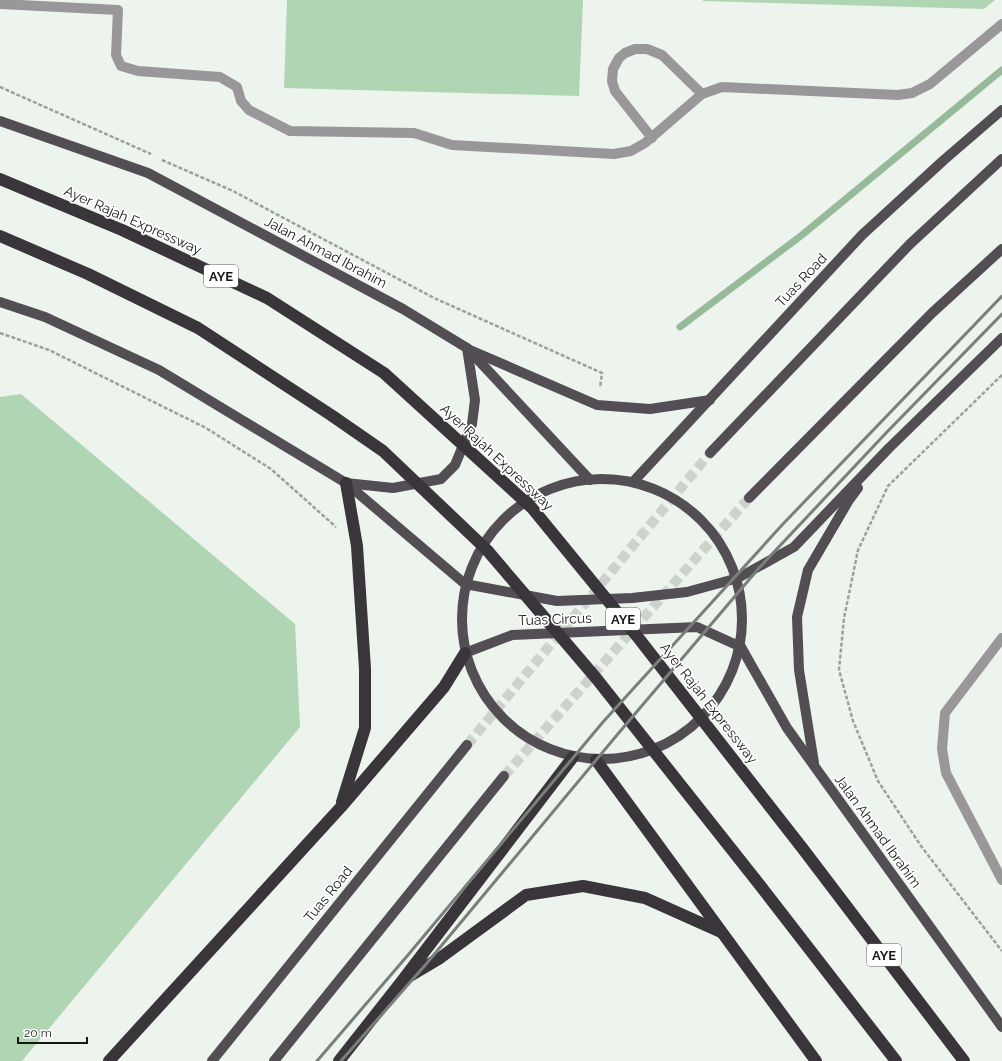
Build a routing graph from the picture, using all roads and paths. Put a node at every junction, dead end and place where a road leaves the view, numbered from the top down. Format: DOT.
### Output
graph roads {
  1 [pos="0,4"];
  2 [pos="1002,24"];
  3 [pos="0,87"];
  4 [pos="702,94"];
  5 [pos="1002,110"];
  6 [pos="0,121"];
  7 [pos="652,138"];
  8 [pos="153,155"];
  9 [pos="160,159"];
  10 [pos="1002,159"];
  11 [pos="0,179"];
  12 [pos="0,236"];
  13 [pos="1002,249"];
  14 [pos="0,302"];
  15 [pos="0,332"];
  16 [pos="1002,338"];
  17 [pos="466,348"];
  18 [pos="1002,375"];
  19 [pos="710,400"];
  20 [pos="597,405"];
  21 [pos="889,448"];
  22 [pos="710,453"];
  23 [pos="590,480"];
  24 [pos="633,482"];
  25 [pos="346,483"];
  26 [pos="749,498"];
  27 [pos="357,546"];
  28 [pos="738,578"];
  29 [pos="465,584"];
  30 [pos="1002,638"];
  31 [pos="741,647"];
  32 [pos="465,653"];
  33 [pos="467,745"];
  34 [pos="574,757"];
  35 [pos="596,760"];
  36 [pos="815,767"];
  37 [pos="504,776"];
  38 [pos="341,807"];
  39 [pos="1002,880"];
  40 [pos="723,933"];
  41 [pos="1002,951"];
  42 [pos="402,981"];
  43 [pos="1002,1027"];
  44 [pos="109,1061"];
  45 [pos="212,1061"];
  46 [pos="274,1061"];
  47 [pos="339,1061"];
  48 [pos="816,1061"];
  49 [pos="896,1061"];
  50 [pos="964,1061"];
  1 -- 7 [label="lane"];
  2 -- 4 [label="lane"];
  3 -- 8 [label="path"];
  4 -- 7 [label="lane"];
  4 -- 7 [label="lane"];
  5 -- 19 [label="main road, Tuas Road"];
  6 -- 17 [label="main road, Jalan Ahmad Ibrahim"];
  9 -- 20 [label="path"];
  10 -- 22 [label="main road"];
  11 -- 50 [label="highway, Ayer Rajah Expressway / AYE"];
  12 -- 49 [label="highway"];
  13 -- 26 [label="main road"];
  14 -- 25 [label="main road"];
  15 -- 27 [label="path"];
  16 -- 21 [label="main road"];
  17 -- 20 [label="main road"];
  17 -- 23 [label="main road, Jalan Ahmad Ibrahim"];
  17 -- 25 [label="main road"];
  18 -- 41 [label="path"];
  19 -- 20 [label="main road"];
  19 -- 24 [label="main road, Tuas Road"];
  21 -- 28 [label="main road"];
  21 -- 36 [label="main road"];
  23 -- 24 [label="main road"];
  23 -- 29 [label="main road"];
  24 -- 28 [label="main road"];
  25 -- 27 [label="highway"];
  25 -- 29 [label="main road"];
  27 -- 38 [label="highway"];
  28 -- 29 [label="main road, Tuas Circus"];
  28 -- 31 [label="main road"];
  29 -- 32 [label="main road"];
  30 -- 39 [label="lane"];
  31 -- 32 [label="main road, Tuas Circus"];
  31 -- 35 [label="main road"];
  31 -- 36 [label="main road, Jalan Ahmad Ibrahim"];
  32 -- 34 [label="main road"];
  32 -- 38 [label="highway"];
  33 -- 45 [label="main road, Tuas Road"];
  34 -- 35 [label="main road"];
  34 -- 42 [label="highway"];
  35 -- 40 [label="highway"];
  36 -- 43 [label="main road, Jalan Ahmad Ibrahim"];
  37 -- 46 [label="main road"];
  38 -- 44 [label="highway"];
  40 -- 42 [label="highway"];
  40 -- 48 [label="highway"];
  42 -- 47 [label="highway"];
}
